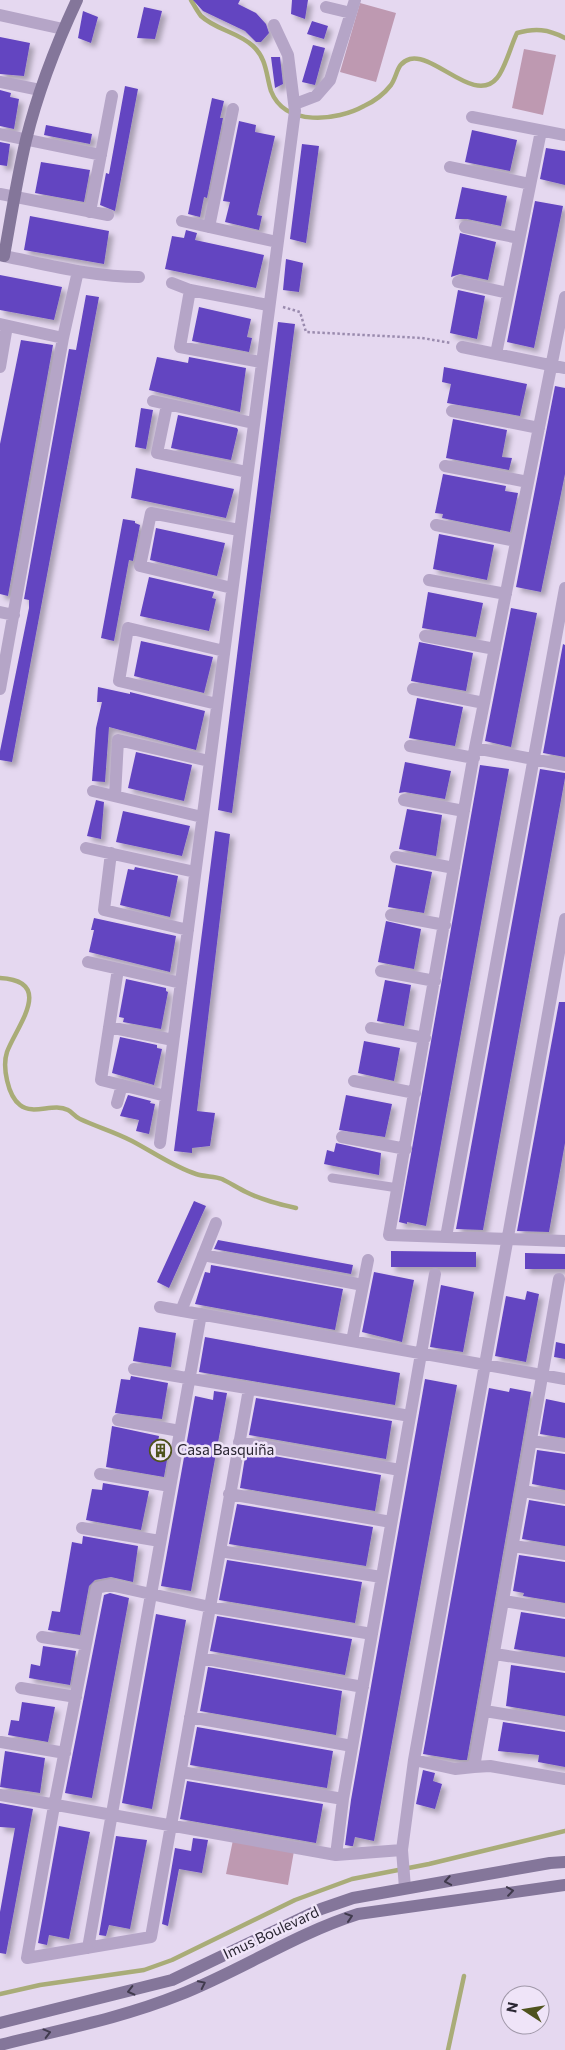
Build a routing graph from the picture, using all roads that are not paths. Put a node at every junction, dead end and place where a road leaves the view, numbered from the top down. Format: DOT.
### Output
graph roads {
  1 [pos="77,0"];
  2 [pos="355,0"];
  3 [pos="326,7"];
  4 [pos="351,14"];
  5 [pos="0,15"];
  6 [pos="274,25"];
  7 [pos="63,29"];
  8 [pos="0,82"];
  9 [pos="40,90"];
  10 [pos="112,96"];
  11 [pos="295,108"];
  12 [pos="233,109"];
  13 [pos="472,117"];
  14 [pos="540,131"];
  15 [pos="0,134"];
  16 [pos="565,135"];
  17 [pos="26,139"];
  18 [pos="101,155"];
  19 [pos="450,167"];
  20 [pos="530,184"];
  21 [pos="0,194"];
  22 [pos="15,196"];
  23 [pos="90,212"];
  24 [pos="108,215"];
  25 [pos="182,221"];
  26 [pos="209,227"];
  27 [pos="465,227"];
  28 [pos="519,238"];
  29 [pos="277,242"];
  30 [pos="2,256"];
  31 [pos="78,271"];
  32 [pos="139,277"];
  33 [pos="458,282"];
  34 [pos="172,283"];
  35 [pos="190,290"];
  36 [pos="508,293"];
  37 [pos="565,297"];
  38 [pos="268,305"];
  39 [pos="4,325"];
  40 [pos="63,338"];
  41 [pos="462,347"];
  42 [pos="496,354"];
  43 [pos="260,362"];
  44 [pos="551,365"];
  45 [pos="0,367"];
  46 [pos="565,368"];
  47 [pos="153,402"];
  48 [pos="167,405"];
  49 [pos="452,411"];
  50 [pos="253,423"];
  51 [pos="539,428"];
  52 [pos="445,466"];
  53 [pos="247,472"];
  54 [pos="528,482"];
  55 [pos="436,525"];
  56 [pos="239,530"];
  57 [pos="516,541"];
  58 [pos="429,580"];
  59 [pos="232,588"];
  60 [pos="565,588"];
  61 [pos="506,594"];
  62 [pos="0,612"];
  63 [pos="14,615"];
  64 [pos="425,636"];
  65 [pos="495,649"];
  66 [pos="224,651"];
  67 [pos="0,689"];
  68 [pos="413,689"];
  69 [pos="484,703"];
  70 [pos="217,704"];
  71 [pos="410,746"];
  72 [pos="475,753"];
  73 [pos="532,759"];
  74 [pos="209,761"];
  75 [pos="565,765"];
  76 [pos="94,791"];
  77 [pos="115,796"];
  78 [pos="404,800"];
  79 [pos="464,811"];
  80 [pos="202,817"];
  81 [pos="86,848"];
  82 [pos="111,853"];
  83 [pos="396,857"];
  84 [pos="454,868"];
  85 [pos="195,872"];
  86 [pos="391,915"];
  87 [pos="565,919"];
  88 [pos="445,925"];
  89 [pos="188,930"];
  90 [pos="88,962"];
  91 [pos="118,969"];
  92 [pos="381,971"];
  93 [pos="435,981"];
  94 [pos="181,983"];
  95 [pos="109,1027"];
  96 [pos="371,1028"];
  97 [pos="425,1038"];
  98 [pos="173,1040"];
  99 [pos="354,1081"];
  100 [pos="122,1085"];
  101 [pos="415,1093"];
  102 [pos="166,1096"];
  103 [pos="117,1103"];
  104 [pos="342,1137"];
  105 [pos="160,1143"];
  106 [pos="406,1149"];
  107 [pos="332,1178"];
  108 [pos="398,1188"];
  109 [pos="216,1223"];
  110 [pos="446,1237"];
  111 [pos="507,1240"];
  112 [pos="565,1241"];
  113 [pos="203,1255"];
  114 [pos="368,1260"];
  115 [pos="434,1274"];
  116 [pos="559,1279"];
  117 [pos="363,1285"];
  118 [pos="160,1307"];
  119 [pos="181,1311"];
  120 [pos="201,1314"];
  121 [pos="559,1314"];
  122 [pos="352,1341"];
  123 [pos="421,1353"];
  124 [pos="484,1365"];
  125 [pos="134,1369"];
  126 [pos="543,1375"];
  127 [pos="189,1379"];
  128 [pos="565,1379"];
  129 [pos="249,1389"];
  130 [pos="410,1416"];
  131 [pos="118,1420"];
  132 [pos="180,1431"];
  133 [pos="532,1441"];
  134 [pos="239,1442"];
  135 [pos="565,1446"];
  136 [pos="400,1470"];
  137 [pos="100,1474"];
  138 [pos="170,1486"];
  139 [pos="523,1491"];
  140 [pos="229,1494"];
  141 [pos="565,1498"];
  142 [pos="391,1522"];
  143 [pos="82,1528"];
  144 [pos="160,1541"];
  145 [pos="514,1546"];
  146 [pos="220,1552"];
  147 [pos="565,1554"];
  148 [pos="382,1577"];
  149 [pos="150,1594"];
  150 [pos="504,1601"];
  151 [pos="210,1606"];
  152 [pos="565,1611"];
  153 [pos="372,1634"];
  154 [pos="42,1637"];
  155 [pos="86,1644"];
  156 [pos="495,1654"];
  157 [pos="201,1658"];
  158 [pos="565,1665"];
  159 [pos="362,1687"];
  160 [pos="21,1688"];
  161 [pos="76,1698"];
  162 [pos="485,1710"];
  163 [pos="190,1717"];
  164 [pos="565,1724"];
  165 [pos="2,1742"];
  166 [pos="352,1746"];
  167 [pos="65,1753"];
  168 [pos="414,1760"];
  169 [pos="474,1766"];
  170 [pos="181,1772"];
  171 [pos="565,1779"];
  172 [pos="0,1796"];
  173 [pos="343,1799"];
  174 [pos="54,1806"];
  175 [pos="111,1815"];
  176 [pos="171,1826"];
  177 [pos="336,1855"];
  178 [pos="402,1856"];
  179 [pos="565,1862"];
  180 [pos="405,1883"];
  181 [pos="565,1885"];
  182 [pos="88,1948"];
  183 [pos="0,2023"];
  184 [pos="0,2046"];
  1 -- 7 [label="main road"];
  2 -- 4 [label="street"];
  3 -- 4 [label="street"];
  4 -- 11 [label="street"];
  5 -- 7 [label="street"];
  6 -- 11 [label="street"];
  7 -- 9 [label="main road"];
  8 -- 9 [label="street"];
  9 -- 17 [label="main road"];
  10 -- 18 [label="street"];
  11 -- 29 [label="street"];
  12 -- 26 [label="street"];
  13 -- 14 [label="street"];
  14 -- 16 [label="street"];
  14 -- 20 [label="street"];
  15 -- 17 [label="street"];
  17 -- 18 [label="street"];
  17 -- 22 [label="main road"];
  18 -- 23 [label="street"];
  19 -- 20 [label="street"];
  20 -- 28 [label="street"];
  21 -- 22 [label="street"];
  22 -- 23 [label="street"];
  22 -- 30 [label="main road"];
  23 -- 24 [label="street"];
  25 -- 26 [label="street"];
  26 -- 29 [label="street"];
  27 -- 28 [label="street"];
  28 -- 36 [label="street"];
  29 -- 38 [label="street"];
  30 -- 31 [label="street"];
  31 -- 32 [label="street"];
  31 -- 40 [label="street"];
  33 -- 36 [label="street"];
  34 -- 35 [label="street"];
  35 -- 38 [label="street"];
  35 -- 43 [label="street"];
  36 -- 42 [label="street"];
  37 -- 44 [label="street"];
  38 -- 43 [label="street"];
  39 -- 40 [label="street"];
  39 -- 45 [label="street"];
  40 -- 63 [label="street"];
  41 -- 42 [label="street"];
  42 -- 44 [label="street"];
  43 -- 50 [label="street"];
  44 -- 46 [label="street"];
  44 -- 51 [label="street"];
  47 -- 48 [label="street"];
  48 -- 50 [label="street"];
  48 -- 53 [label="street"];
  49 -- 51 [label="street"];
  50 -- 53 [label="street"];
  51 -- 54 [label="street"];
  52 -- 54 [label="street"];
  53 -- 56 [label="street"];
  54 -- 57 [label="street"];
  55 -- 57 [label="street"];
  56 -- 59 [label="street"];
  56 -- 59 [label="street"];
  57 -- 61 [label="street"];
  58 -- 61 [label="street"];
  59 -- 66 [label="street"];
  60 -- 73 [label="street"];
  61 -- 65 [label="street"];
  62 -- 63 [label="street"];
  63 -- 67 [label="street"];
  64 -- 65 [label="street"];
  65 -- 69 [label="street"];
  66 -- 70 [label="street"];
  66 -- 70 [label="street"];
  68 -- 69 [label="street"];
  69 -- 72 [label="street"];
  70 -- 74 [label="street"];
  71 -- 72 [label="street"];
  72 -- 73 [label="street"];
  72 -- 79 [label="street"];
  73 -- 75 [label="street"];
  73 -- 110 [label="street"];
  74 -- 77 [label="street"];
  74 -- 80 [label="street"];
  76 -- 77 [label="street"];
  77 -- 80 [label="street"];
  78 -- 79 [label="street"];
  79 -- 84 [label="street"];
  80 -- 85 [label="street"];
  81 -- 82 [label="street"];
  82 -- 85 [label="street"];
  82 -- 89 [label="street"];
  83 -- 84 [label="street"];
  84 -- 88 [label="street"];
  85 -- 89 [label="street"];
  86 -- 88 [label="street"];
  87 -- 111 [label="street"];
  88 -- 93 [label="street"];
  89 -- 94 [label="street"];
  90 -- 91 [label="street"];
  91 -- 94 [label="street"];
  91 -- 95 [label="street"];
  92 -- 93 [label="street"];
  93 -- 97 [label="street"];
  94 -- 98 [label="street"];
  95 -- 98 [label="street"];
  95 -- 100 [label="street"];
  96 -- 97 [label="street"];
  97 -- 101 [label="street"];
  98 -- 102 [label="street"];
  99 -- 101 [label="street"];
  100 -- 102 [label="street"];
  100 -- 103 [label="street"];
  101 -- 106 [label="street"];
  102 -- 105 [label="street"];
  104 -- 106 [label="street"];
  106 -- 108 [label="street"];
  107 -- 108 [label="lane"];
  108 -- 110 [label="street"];
  109 -- 113 [label="street"];
  110 -- 111 [label="street"];
  111 -- 112 [label="street"];
  111 -- 124 [label="street"];
  113 -- 117 [label="street"];
  113 -- 119 [label="street"];
  114 -- 117 [label="street"];
  115 -- 123 [label="street"];
  116 -- 121 [label="street"];
  117 -- 122 [label="street"];
  118 -- 119 [label="street"];
  119 -- 120 [label="street"];
  120 -- 122 [label="street"];
  120 -- 127 [label="street"];
  121 -- 126 [label="street"];
  122 -- 123 [label="street"];
  123 -- 124 [label="street"];
  123 -- 130 [label="street"];
  124 -- 126 [label="street"];
  124 -- 168 [label="street"];
  125 -- 127 [label="street"];
  126 -- 128 [label="street"];
  126 -- 133 [label="street"];
  127 -- 129 [label="street"];
  127 -- 132 [label="street"];
  129 -- 130 [label="street"];
  129 -- 134 [label="street"];
  130 -- 136 [label="street"];
  131 -- 132 [label="street"];
  132 -- 138 [label="street"];
  133 -- 135 [label="street"];
  133 -- 139 [label="street"];
  134 -- 136 [label="street"];
  134 -- 140 [label="street"];
  136 -- 142 [label="street"];
  137 -- 138 [label="street"];
  138 -- 144 [label="street"];
  139 -- 141 [label="street"];
  139 -- 145 [label="street"];
  140 -- 142 [label="street"];
  140 -- 146 [label="street"];
  142 -- 148 [label="street"];
  143 -- 144 [label="street"];
  144 -- 149 [label="street"];
  145 -- 147 [label="street"];
  145 -- 150 [label="street"];
  146 -- 148 [label="street"];
  146 -- 151 [label="street"];
  148 -- 153 [label="street"];
  149 -- 151 [label="street"];
  149 -- 155 [label="street"];
  149 -- 175 [label="street"];
  150 -- 152 [label="street"];
  150 -- 156 [label="street"];
  151 -- 153 [label="street"];
  151 -- 157 [label="street"];
  153 -- 159 [label="street"];
  154 -- 155 [label="street"];
  155 -- 161 [label="street"];
  156 -- 158 [label="street"];
  156 -- 162 [label="street"];
  157 -- 159 [label="street"];
  157 -- 163 [label="street"];
  159 -- 166 [label="street"];
  160 -- 161 [label="street"];
  161 -- 167 [label="street"];
  162 -- 164 [label="street"];
  162 -- 169 [label="street"];
  163 -- 166 [label="street"];
  163 -- 170 [label="street"];
  165 -- 167 [label="street"];
  166 -- 173 [label="street"];
  167 -- 174 [label="street"];
  168 -- 169 [label="street"];
  168 -- 178 [label="street"];
  169 -- 171 [label="street"];
  170 -- 173 [label="street"];
  170 -- 176 [label="street"];
  172 -- 174 [label="street"];
  173 -- 177 [label="street"];
  174 -- 175 [label="street"];
  174 -- 182 [label="street"];
  175 -- 176 [label="street"];
  175 -- 182 [label="street"];
  176 -- 177 [label="street"];
  176 -- 182 [label="street"];
  177 -- 178 [label="street"];
  178 -- 180 [label="street"];
  179 -- 180 [label="main road, Imus Boulevard, one-way"];
  180 -- 183 [label="main road, Imus Boulevard, one-way"];
  184 -- 181 [label="main road, Imus Boulevard, one-way"];
}
